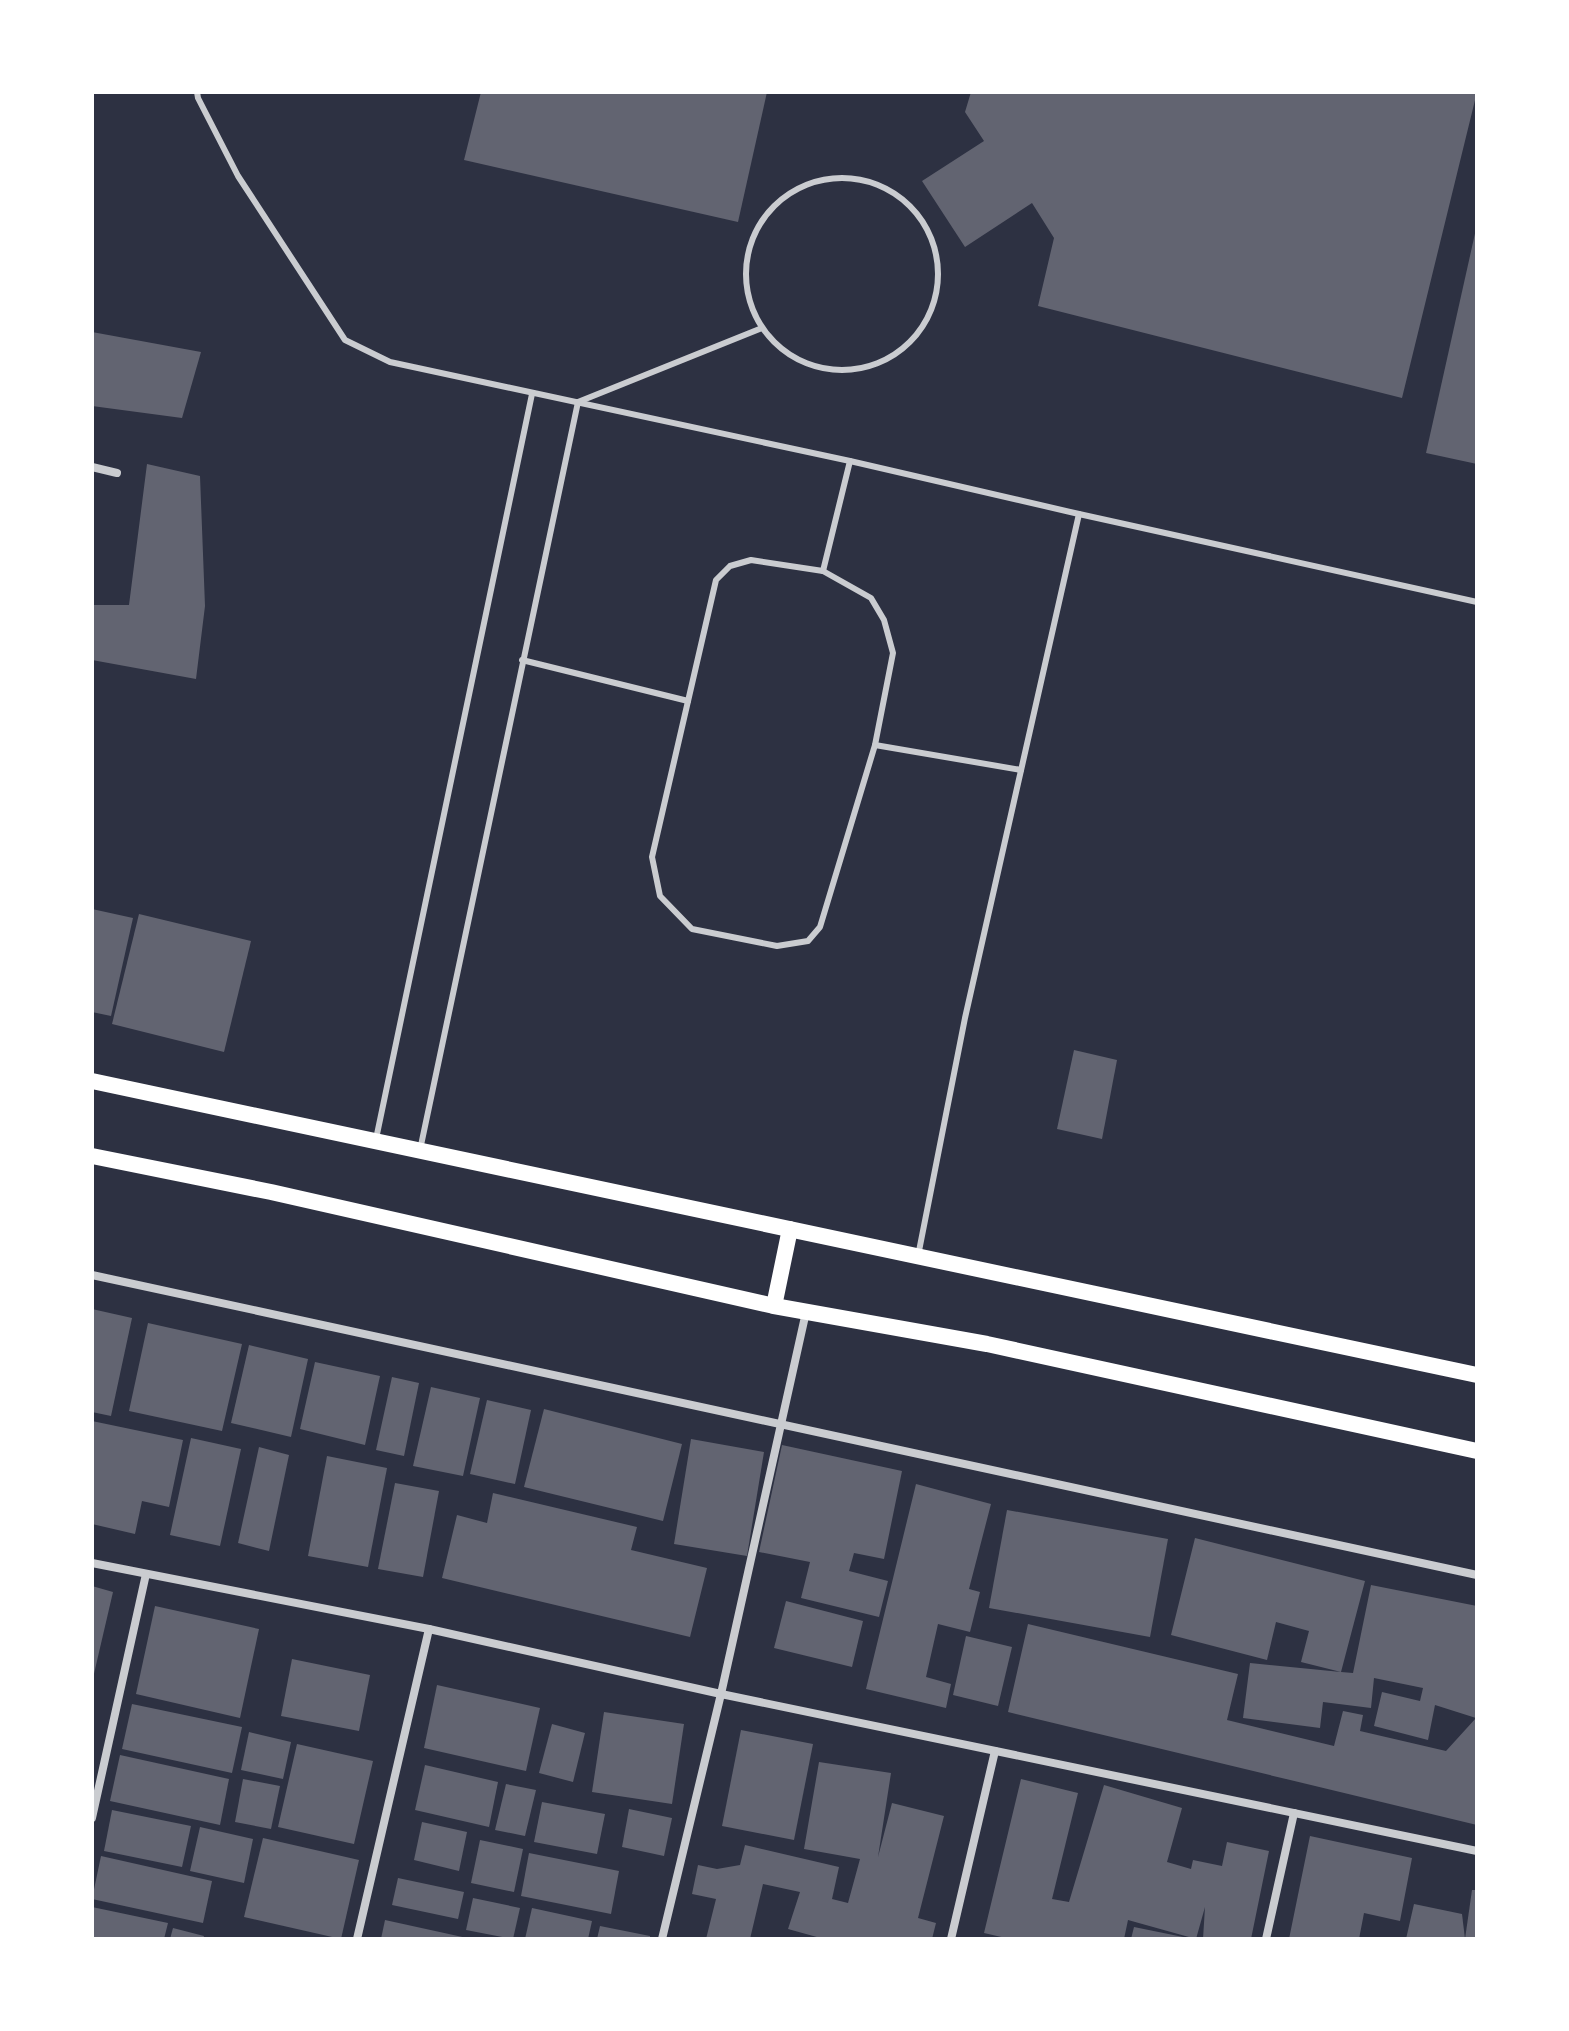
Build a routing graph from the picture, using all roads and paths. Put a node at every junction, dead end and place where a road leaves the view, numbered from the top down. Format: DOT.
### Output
graph roads {
  1 [pos="197,92"];
  2 [pos="762,328"];
  3 [pos="532,394"];
  4 [pos="578,402"];
  5 [pos="850,461"];
  6 [pos="92,467"];
  7 [pos="117,473"];
  8 [pos="1079,514"];
  9 [pos="823,571"];
  10 [pos="1477,602"];
  11 [pos="522,660"];
  12 [pos="688,701"];
  13 [pos="875,745"];
  14 [pos="1021,770"];
  15 [pos="92,1081"];
  16 [pos="375,1142"];
  17 [pos="420,1150"];
  18 [pos="92,1156"];
  19 [pos="790,1229"];
  20 [pos="918,1256"];
  21 [pos="92,1275"];
  22 [pos="774,1306"];
  23 [pos="806,1312"];
  24 [pos="1477,1375"];
  25 [pos="779,1424"];
  26 [pos="1477,1451"];
  27 [pos="92,1563"];
  28 [pos="146,1574"];
  29 [pos="1477,1575"];
  30 [pos="429,1629"];
  31 [pos="721,1694"];
  32 [pos="995,1751"];
  33 [pos="1294,1813"];
  34 [pos="92,1818"];
  35 [pos="1477,1851"];
  36 [pos="357,1939"];
  37 [pos="662,1939"];
  38 [pos="951,1939"];
  39 [pos="1266,1939"];
  1 -- 3 [label="lane"];
  2 -- 2 [label="lane"];
  2 -- 4 [label="lane"];
  3 -- 4 [label="lane"];
  3 -- 16 [label="lane"];
  4 -- 5 [label="lane"];
  4 -- 11 [label="lane"];
  5 -- 8 [label="lane"];
  5 -- 9 [label="lane"];
  6 -- 7 [label="street"];
  8 -- 10 [label="lane"];
  8 -- 14 [label="lane"];
  9 -- 12 [label="lane"];
  9 -- 13 [label="lane"];
  11 -- 12 [label="lane"];
  11 -- 17 [label="lane"];
  12 -- 13 [label="lane"];
  13 -- 14 [label="lane"];
  14 -- 20 [label="lane"];
  15 -- 16 [label="main road"];
  16 -- 17 [label="main road"];
  17 -- 19 [label="main road"];
  18 -- 22 [label="main road"];
  19 -- 20 [label="main road"];
  19 -- 22 [label="main road"];
  20 -- 24 [label="main road"];
  21 -- 25 [label="street"];
  22 -- 23 [label="main road"];
  23 -- 25 [label="street"];
  23 -- 26 [label="main road"];
  25 -- 29 [label="street"];
  25 -- 31 [label="street"];
  27 -- 28 [label="street"];
  28 -- 30 [label="street"];
  28 -- 34 [label="street"];
  30 -- 31 [label="street"];
  30 -- 36 [label="street"];
  31 -- 32 [label="street"];
  31 -- 37 [label="street"];
  32 -- 33 [label="street"];
  32 -- 38 [label="street"];
  33 -- 35 [label="street"];
  33 -- 39 [label="street"];
}
